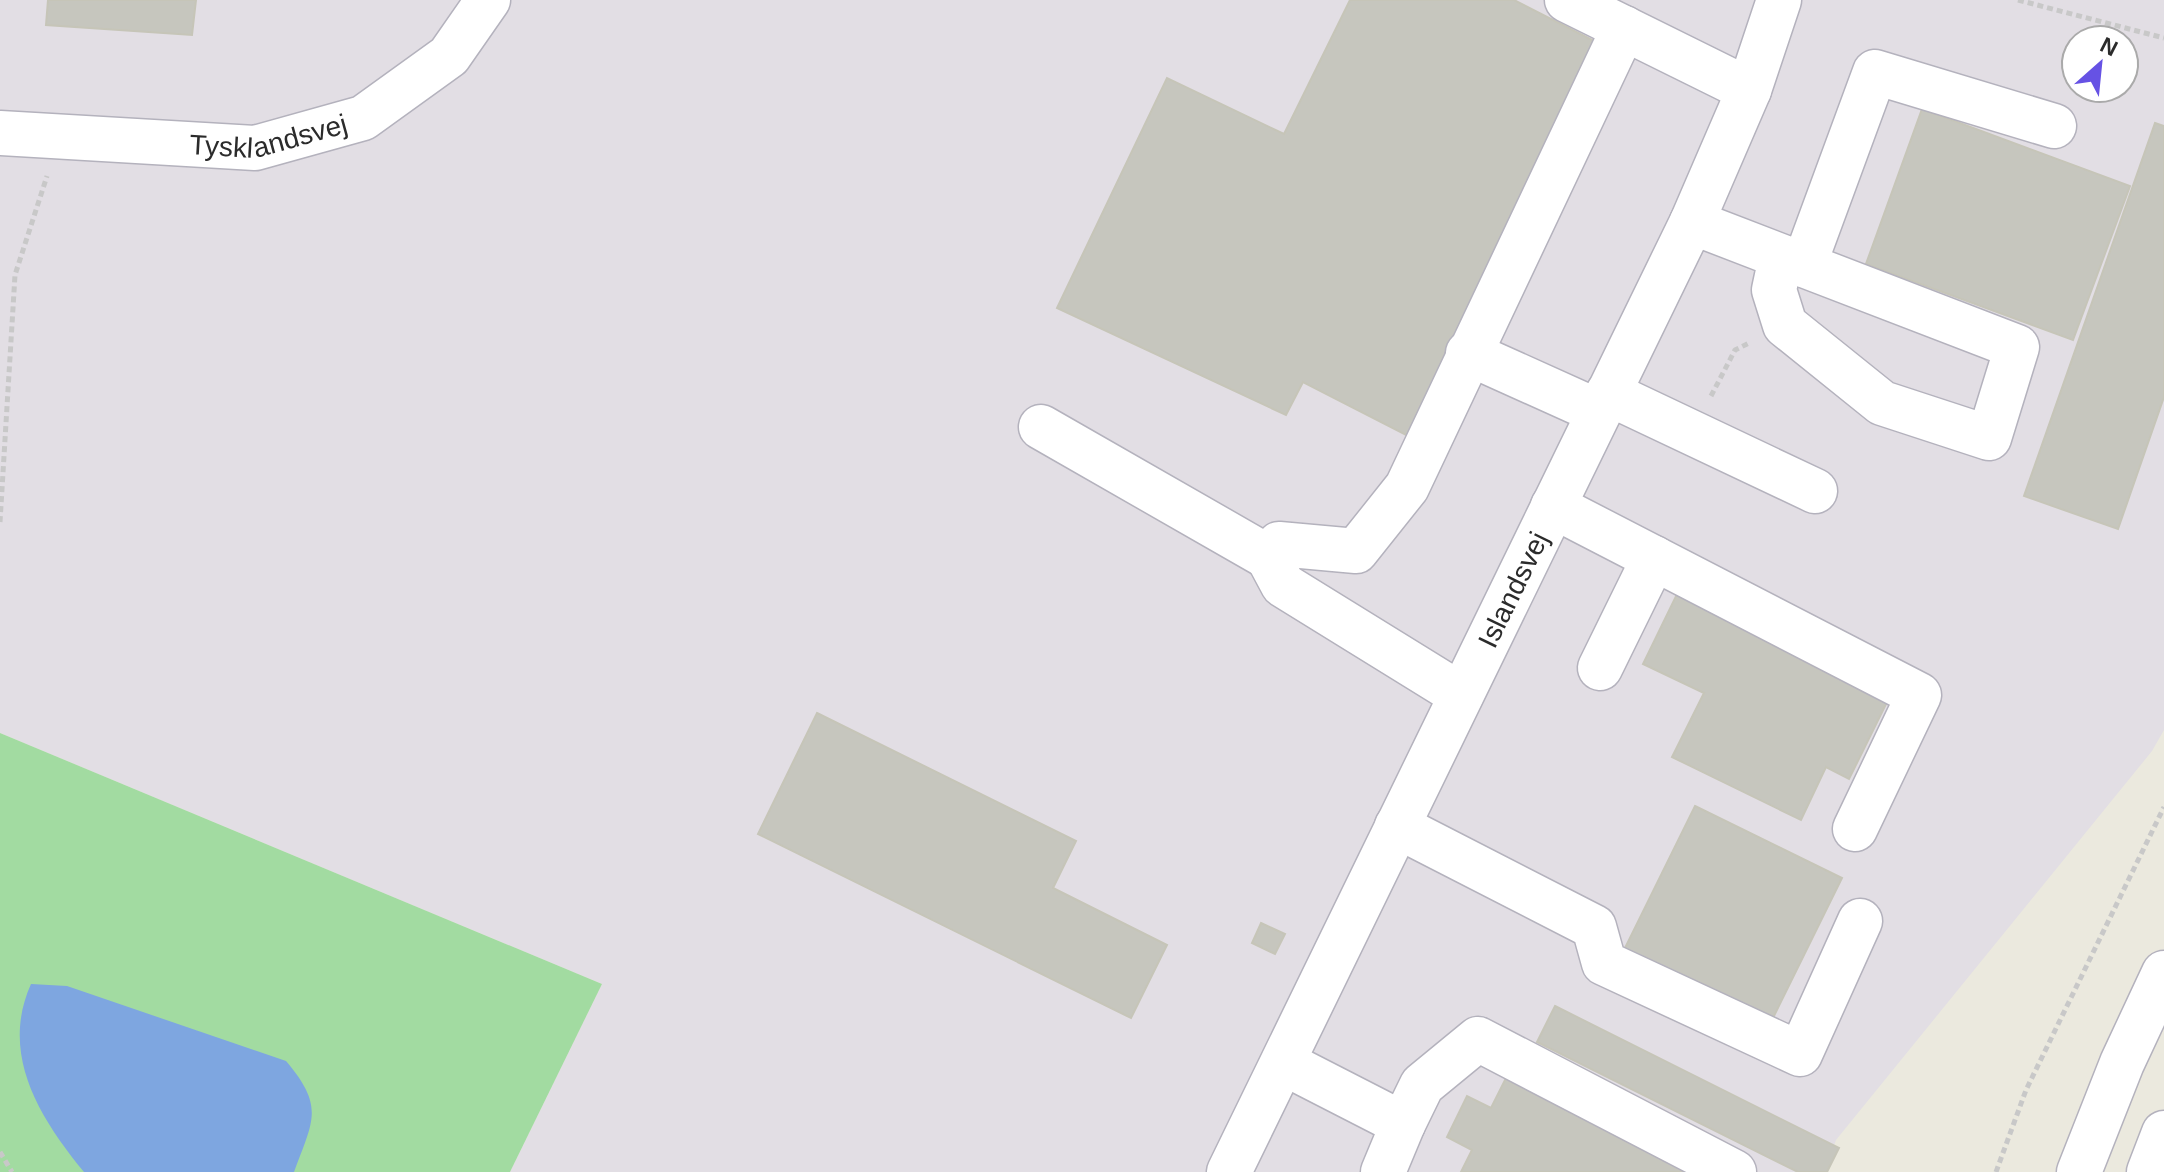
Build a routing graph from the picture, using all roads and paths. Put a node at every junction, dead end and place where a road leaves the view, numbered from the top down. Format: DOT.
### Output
graph roads {
  1 [pos="488,0"];
  2 [pos="1567,0"];
  3 [pos="1779,0"];
  4 [pos="2018,0"];
  5 [pos="1624,28"];
  6 [pos="2164,38"];
  7 [pos="1749,90"];
  8 [pos="2054,126"];
  9 [pos="0,133"];
  10 [pos="51,136"];
  11 [pos="1692,222"];
  12 [pos="1792,261"];
  13 [pos="1785,325"];
  14 [pos="1468,353"];
  15 [pos="1604,403"];
  16 [pos="1041,427"];
  17 [pos="1692,433"];
  18 [pos="1815,491"];
  19 [pos="1553,506"];
  20 [pos="0,522"];
  21 [pos="1268,557"];
  22 [pos="1654,558"];
  23 [pos="1600,668"];
  24 [pos="1461,695"];
  25 [pos="2164,807"];
  26 [pos="1397,826"];
  27 [pos="1855,829"];
  28 [pos="1860,921"];
  29 [pos="2164,973"];
  30 [pos="1284,1063"];
  31 [pos="1403,1124"];
  32 [pos="2164,1133"];
  33 [pos="0,1152"];
  34 [pos="12,1172"];
  35 [pos="1229,1172"];
  36 [pos="1383,1172"];
  37 [pos="1734,1172"];
  38 [pos="1996,1172"];
  39 [pos="2079,1172"];
  40 [pos="2149,1172"];
  1 -- 10 [label="street, Tysklandsvej"];
  2 -- 5 [label="street"];
  3 -- 7 [label="street, Islandsvej"];
  4 -- 6 [label="path"];
  5 -- 7 [label="street"];
  5 -- 14 [label="street"];
  7 -- 11 [label="street, Islandsvej"];
  8 -- 12 [label="street"];
  9 -- 10 [label="street, Tysklandsvej"];
  10 -- 20 [label="path"];
  11 -- 12 [label="street"];
  11 -- 15 [label="street, Islandsvej"];
  12 -- 13 [label="street"];
  12 -- 13 [label="street"];
  13 -- 17 [label="path"];
  14 -- 15 [label="street"];
  14 -- 21 [label="street"];
  15 -- 17 [label="street"];
  15 -- 19 [label="street, Islandsvej"];
  16 -- 21 [label="street"];
  17 -- 18 [label="street"];
  19 -- 22 [label="street"];
  19 -- 24 [label="street, Islandsvej"];
  21 -- 24 [label="street"];
  22 -- 23 [label="street"];
  22 -- 27 [label="street"];
  24 -- 26 [label="street, Islandsvej"];
  25 -- 38 [label="path"];
  26 -- 28 [label="street"];
  26 -- 30 [label="street, Islandsvej"];
  29 -- 39 [label="street"];
  30 -- 31 [label="street"];
  30 -- 35 [label="street, Islandsvej"];
  31 -- 36 [label="street"];
  31 -- 37 [label="street"];
  32 -- 40 [label="street"];
  33 -- 34 [label="path"];
}
